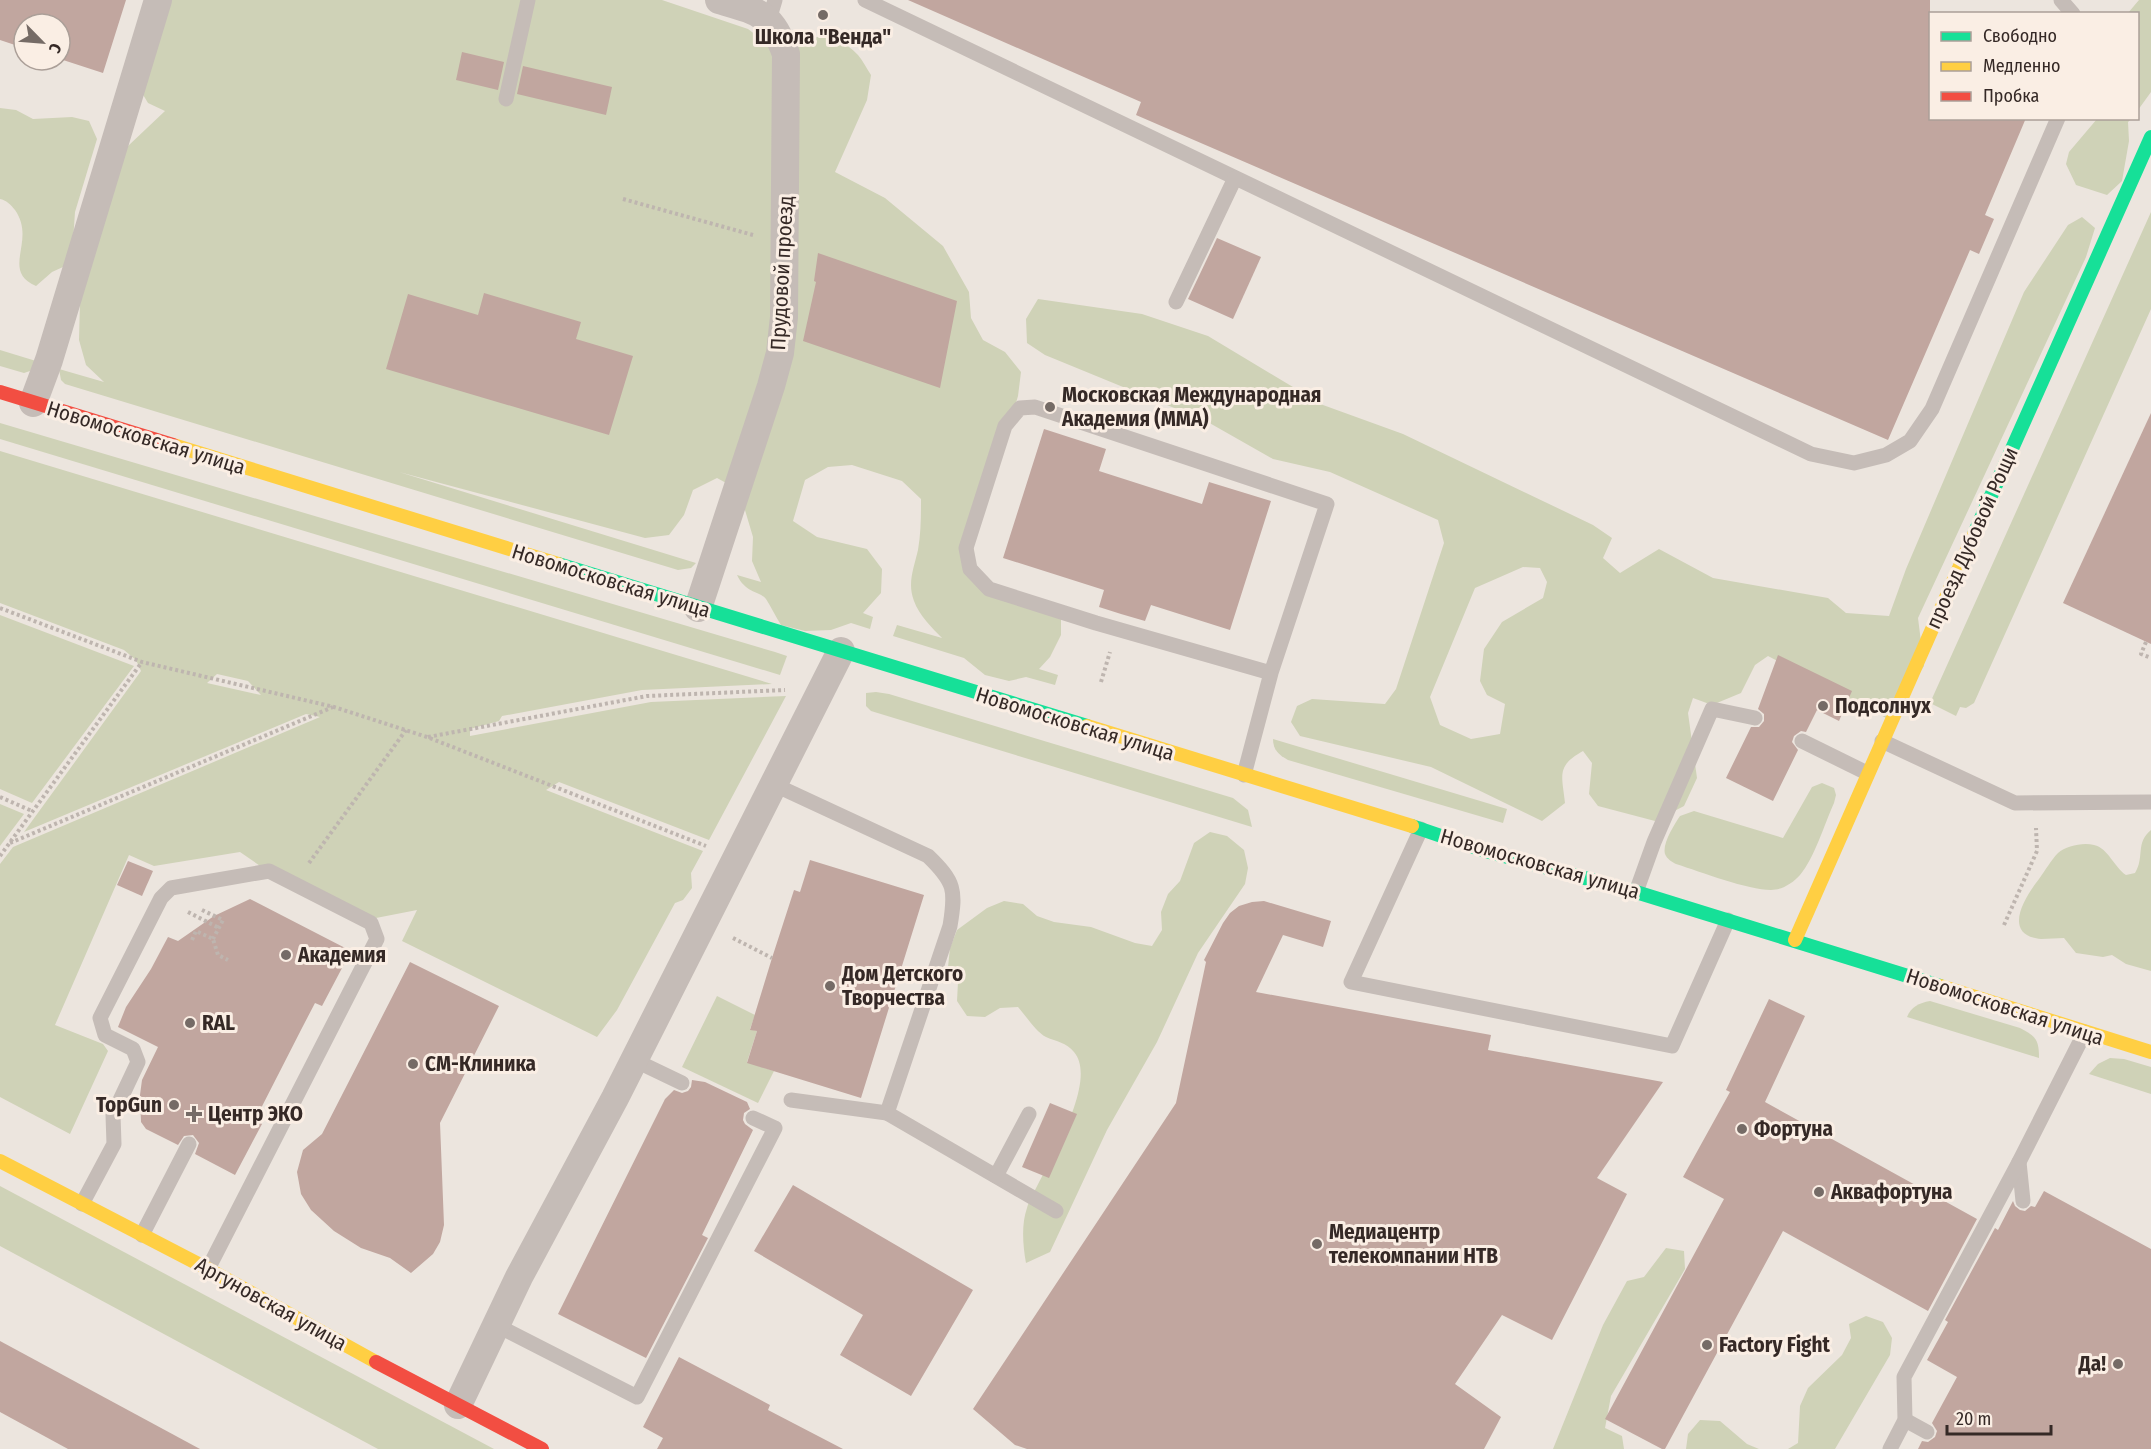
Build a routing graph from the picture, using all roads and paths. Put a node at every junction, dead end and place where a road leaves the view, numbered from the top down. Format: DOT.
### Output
graph roads {
  1 [pos="158,0"];
  2 [pos="528,0"];
  3 [pos="719,0"];
  4 [pos="865,0"];
  5 [pos="2061,0"];
  6 [pos="772,10"];
  7 [pos="2071,12"];
  8 [pos="506,99"];
  9 [pos="2057,120"];
  10 [pos="2151,136"];
  11 [pos="1235,178"];
  12 [pos="623,199"];
  13 [pos="785,243"];
  14 [pos="1176,302"];
  15 [pos="0,392"];
  16 [pos="33,403"];
  17 [pos="0,608"];
  18 [pos="698,608"];
  19 [pos="2146,642"];
  20 [pos="841,651"];
  21 [pos="2151,658"];
  22 [pos="142,662"];
  23 [pos="1271,673"];
  24 [pos="795,690"];
  25 [pos="334,706"];
  26 [pos="1755,718"];
  27 [pos="406,730"];
  28 [pos="427,737"];
  29 [pos="1802,741"];
  30 [pos="1882,741"];
  31 [pos="1867,773"];
  32 [pos="1244,775"];
  33 [pos="775,785"];
  34 [pos="0,796"];
  35 [pos="2151,802"];
  36 [pos="2035,803"];
  37 [pos="32,811"];
  38 [pos="1421,829"];
  39 [pos="10,843"];
  40 [pos="709,847"];
  41 [pos="0,856"];
  42 [pos="294,884"];
  43 [pos="1635,891"];
  44 [pos="183,909"];
  45 [pos="207,913"];
  46 [pos="1728,920"];
  47 [pos="2004,925"];
  48 [pos="219,927"];
  49 [pos="730,936"];
  50 [pos="213,939"];
  51 [pos="192,940"];
  52 [pos="1796,940"];
  53 [pos="772,958"];
  54 [pos="228,960"];
  55 [pos="2085,1032"];
  56 [pos="2151,1053"];
  57 [pos="634,1060"];
  58 [pos="682,1083"];
  59 [pos="791,1100"];
  60 [pos="887,1113"];
  61 [pos="1029,1114"];
  62 [pos="753,1118"];
  63 [pos="189,1144"];
  64 [pos="0,1161"];
  65 [pos="2019,1162"];
  66 [pos="996,1176"];
  67 [pos="2023,1201"];
  68 [pos="82,1204"];
  69 [pos="1056,1211"];
  70 [pos="142,1235"];
  71 [pos="208,1269"];
  72 [pos="496,1325"];
  73 [pos="458,1405"];
  74 [pos="1905,1420"];
  75 [pos="1927,1432"];
  76 [pos="542,1449"];
  77 [pos="1890,1449"];
  1 -- 16 [label="street"];
  2 -- 8 [label="lane"];
  3 -- 6 [label="street, Прудовой проезд"];
  4 -- 11 [label="lane"];
  5 -- 7 [label="lane"];
  6 -- 13 [label="street, Прудовой проезд"];
  9 -- 11 [label="lane"];
  10 -- 30 [label="main road, проезд Дубовой Рощи"];
  11 -- 14 [label="lane"];
  12 -- 13 [label="path"];
  13 -- 18 [label="street, Прудовой проезд"];
  15 -- 16 [label="main road, Новомосковская улица"];
  16 -- 18 [label="main road, Новомосковская улица"];
  17 -- 22 [label="path"];
  18 -- 20 [label="main road, Новомосковская улица"];
  19 -- 21 [label="path"];
  20 -- 32 [label="main road, Новомосковская улица"];
  20 -- 33 [label="street"];
  22 -- 25 [label="path"];
  22 -- 37 [label="path"];
  23 -- 23 [label="lane"];
  23 -- 32 [label="lane"];
  24 -- 28 [label="path"];
  25 -- 27 [label="path"];
  25 -- 39 [label="path"];
  26 -- 43 [label="lane"];
  27 -- 28 [label="path"];
  27 -- 42 [label="path"];
  28 -- 40 [label="path"];
  29 -- 31 [label="lane"];
  30 -- 31 [label="main road, проезд Дубовой Рощи"];
  30 -- 36 [label="lane"];
  31 -- 52 [label="main road, проезд Дубовой Рощи"];
  32 -- 38 [label="main road, Новомосковская улица"];
  33 -- 57 [label="street"];
  33 -- 60 [label="lane"];
  34 -- 37 [label="path"];
  35 -- 36 [label="lane"];
  36 -- 47 [label="path"];
  37 -- 39 [label="path"];
  38 -- 43 [label="main road, Новомосковская улица"];
  38 -- 46 [label="lane"];
  39 -- 41 [label="path"];
  42 -- 68 [label="lane"];
  42 -- 71 [label="lane"];
  43 -- 46 [label="main road, Новомосковская улица"];
  44 -- 48 [label="path"];
  45 -- 48 [label="path"];
  46 -- 52 [label="main road, Новомосковская улица"];
  48 -- 50 [label="path"];
  49 -- 53 [label="path"];
  50 -- 51 [label="path"];
  50 -- 54 [label="path"];
  52 -- 55 [label="main road, Новомосковская улица"];
  55 -- 56 [label="main road, Новомосковская улица"];
  55 -- 65 [label="lane"];
  57 -- 58 [label="lane"];
  57 -- 72 [label="street"];
  59 -- 60 [label="lane"];
  60 -- 66 [label="lane"];
  61 -- 66 [label="lane"];
  62 -- 72 [label="lane"];
  63 -- 70 [label="lane"];
  64 -- 68 [label="main road, Аргуновская улица"];
  65 -- 67 [label="lane"];
  65 -- 74 [label="lane"];
  66 -- 69 [label="lane"];
  68 -- 70 [label="main road, Аргуновская улица"];
  70 -- 71 [label="main road, Аргуновская улица"];
  71 -- 73 [label="main road, Аргуновская улица"];
  72 -- 73 [label="street"];
  73 -- 76 [label="main road, Аргуновская улица"];
  74 -- 75 [label="lane"];
  74 -- 77 [label="lane"];
}
